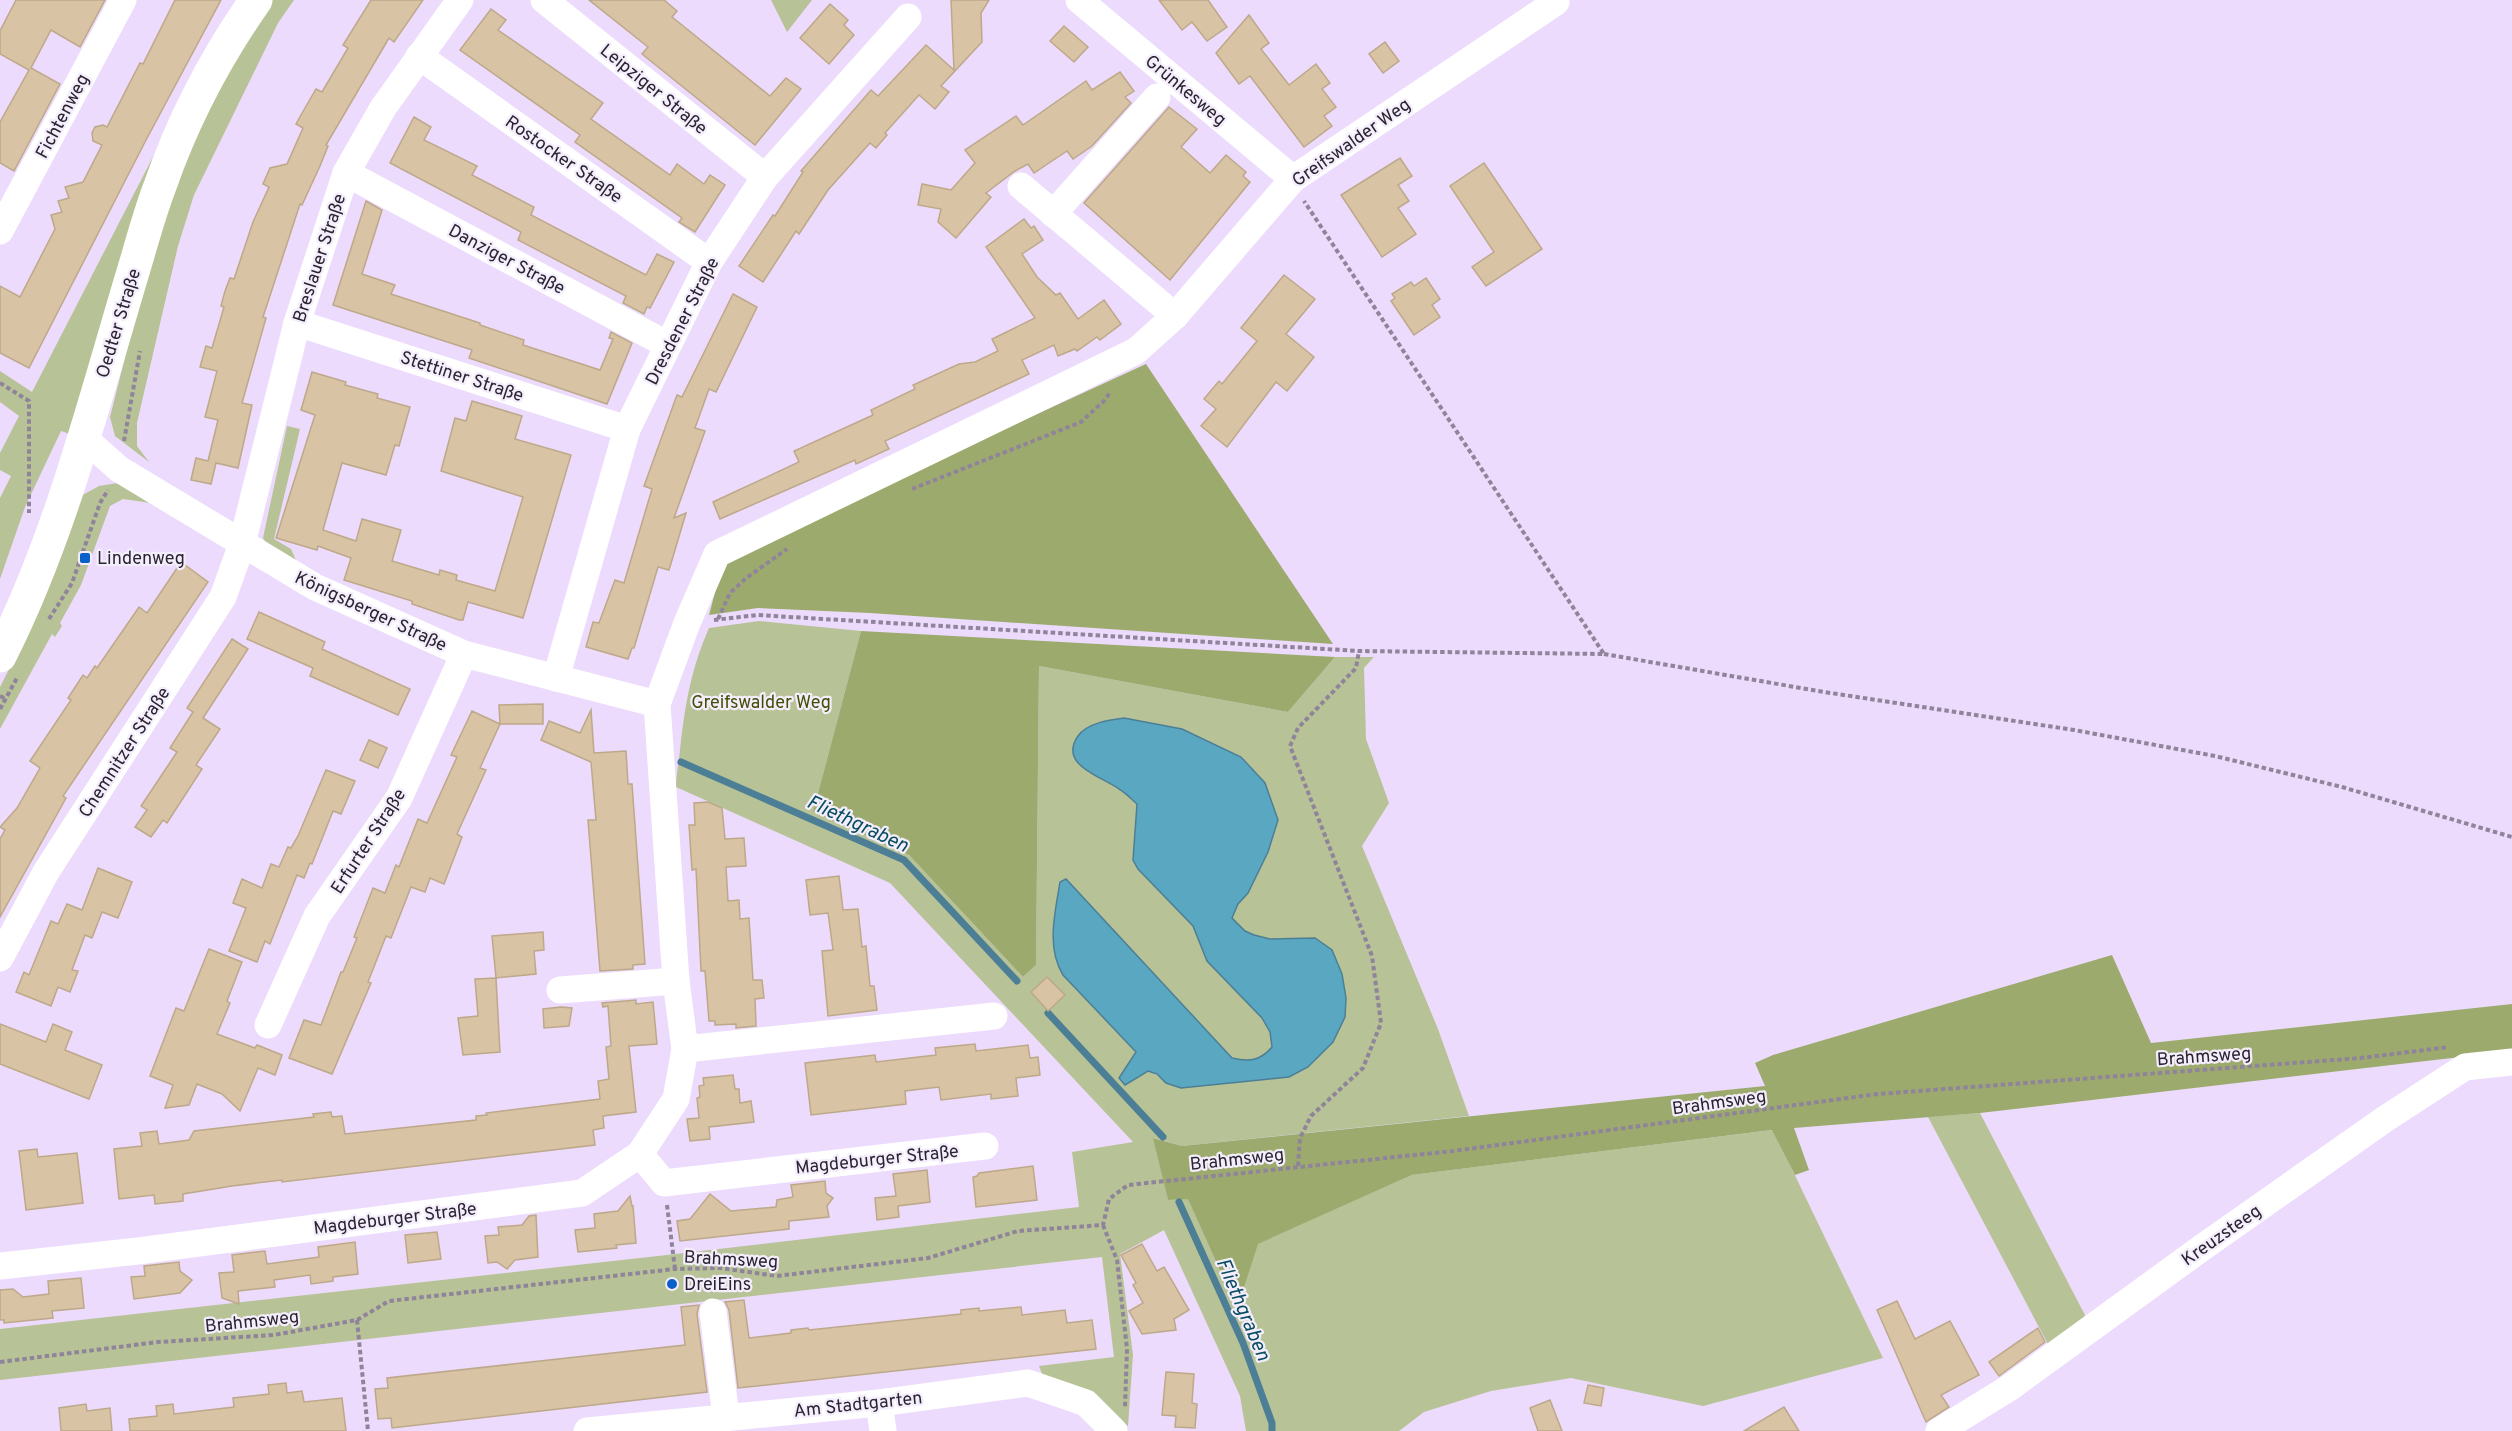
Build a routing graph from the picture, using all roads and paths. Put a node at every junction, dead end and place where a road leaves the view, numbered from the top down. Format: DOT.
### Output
graph roads {
  1 [pos="123,0"];
  2 [pos="256,0"];
  3 [pos="460,0"];
  4 [pos="543,0"];
  5 [pos="1078,0"];
  6 [pos="1556,2"];
  7 [pos="908,17"];
  8 [pos="419,56"];
  9 [pos="1157,97"];
  10 [pos="346,173"];
  11 [pos="765,177"];
  12 [pos="1293,179"];
  13 [pos="1021,186"];
  14 [pos="1053,214"];
  15 [pos="0,231"];
  16 [pos="709,262"];
  17 [pos="1175,316"];
  18 [pos="297,323"];
  19 [pos="141,345"];
  20 [pos="668,345"];
  21 [pos="1120,358"];
  22 [pos="0,383"];
  23 [pos="627,429"];
  24 [pos="83,437"];
  25 [pos="120,469"];
  26 [pos="903,493"];
  27 [pos="100,503"];
  28 [pos="29,512"];
  29 [pos="797,543"];
  30 [pos="242,544"];
  31 [pos="718,620"];
  32 [pos="687,623"];
  33 [pos="1359,651"];
  34 [pos="464,654"];
  35 [pos="1604,654"];
  36 [pos="0,656"];
  37 [pos="556,678"];
  38 [pos="0,696"];
  39 [pos="6,699"];
  40 [pos="657,704"];
  41 [pos="2512,837"];
  42 [pos="0,958"];
  43 [pos="676,981"];
  44 [pos="560,990"];
  45 [pos="994,1016"];
  46 [pos="268,1025"];
  47 [pos="2454,1046"];
  48 [pos="685,1049"];
  49 [pos="2512,1062"];
  50 [pos="985,1146"];
  51 [pos="640,1154"];
  52 [pos="1298,1166"];
  53 [pos="664,1183"];
  54 [pos="1103,1225"];
  55 [pos="0,1266"];
  56 [pos="675,1269"];
  57 [pos="713,1312"];
  58 [pos="357,1320"];
  59 [pos="0,1362"];
  60 [pos="879,1403"];
  61 [pos="726,1417"];
  62 [pos="1119,1419"];
  63 [pos="368,1431"];
  64 [pos="587,1431"];
  65 [pos="883,1431"];
  66 [pos="1939,1431"];
  1 -- 15 [label="street, Fichtenweg"];
  2 -- 24 [label="main road, Oedter Straße"];
  3 -- 8 [label="street, Breslauer Straße"];
  4 -- 11 [label="street, Leipziger Straße"];
  5 -- 12 [label="street, Grünkesweg"];
  6 -- 12 [label="street, Greifswalder Weg"];
  7 -- 11 [label="street, Dresdener Straße"];
  8 -- 10 [label="street, Breslauer Straße"];
  8 -- 16 [label="street, Rostocker Straße"];
  9 -- 14 [label="street"];
  10 -- 18 [label="street, Breslauer Straße"];
  10 -- 20 [label="street, Danziger Straße"];
  11 -- 16 [label="street, Dresdener Straße"];
  12 -- 17 [label="street, Greifswalder Weg"];
  12 -- 35 [label="path"];
  13 -- 14 [label="street"];
  14 -- 17 [label="street"];
  16 -- 20 [label="street, Dresdener Straße"];
  17 -- 21 [label="street, Greifswalder Weg"];
  18 -- 23 [label="street, Stettiner Straße"];
  18 -- 30 [label="street, Breslauer Straße"];
  19 -- 25 [label="path"];
  20 -- 23 [label="street, Dresdener Straße"];
  21 -- 26 [label="path"];
  21 -- 32 [label="street, Greifswalder Weg"];
  22 -- 28 [label="path"];
  23 -- 37 [label="street, Dresdener Straße"];
  24 -- 25 [label="street, Königsberger Straße"];
  24 -- 36 [label="main road, Oedter Straße"];
  25 -- 27 [label="path"];
  25 -- 30 [label="street, Königsberger Straße"];
  29 -- 31 [label="path"];
  30 -- 34 [label="street, Königsberger Straße"];
  30 -- 42 [label="street, Chemnitzer Straße"];
  31 -- 32 [label="path"];
  31 -- 33 [label="path"];
  32 -- 40 [label="street, Greifswalder Weg"];
  33 -- 35 [label="path"];
  33 -- 52 [label="path"];
  34 -- 37 [label="street, Königsberger Straße"];
  34 -- 46 [label="street, Erfurter Straße"];
  35 -- 41 [label="path"];
  37 -- 40 [label="street, Königsberger Straße"];
  38 -- 39 [label="path"];
  40 -- 43 [label="street, Magdeburger Straße"];
  43 -- 44 [label="street"];
  43 -- 48 [label="street, Magdeburger Straße"];
  45 -- 48 [label="street"];
  47 -- 52 [label="path, Brahmsweg"];
  48 -- 51 [label="street, Magdeburger Straße"];
  49 -- 66 [label="street, Kreuzsteeg"];
  50 -- 53 [label="street, Magdeburger Straße"];
  51 -- 53 [label="street"];
  51 -- 55 [label="street, Magdeburger Straße"];
  52 -- 54 [label="path, Brahmsweg"];
  53 -- 56 [label="path"];
  54 -- 56 [label="path, Brahmsweg"];
  54 -- 62 [label="path"];
  56 -- 58 [label="path, Brahmsweg"];
  57 -- 61 [label="street"];
  58 -- 59 [label="path, Brahmsweg"];
  58 -- 63 [label="path"];
  60 -- 61 [label="street, Am Stadtgarten"];
  60 -- 62 [label="street, Am Stadtgarten"];
  60 -- 65 [label="street"];
  61 -- 64 [label="street, Am Stadtgarten"];
}
